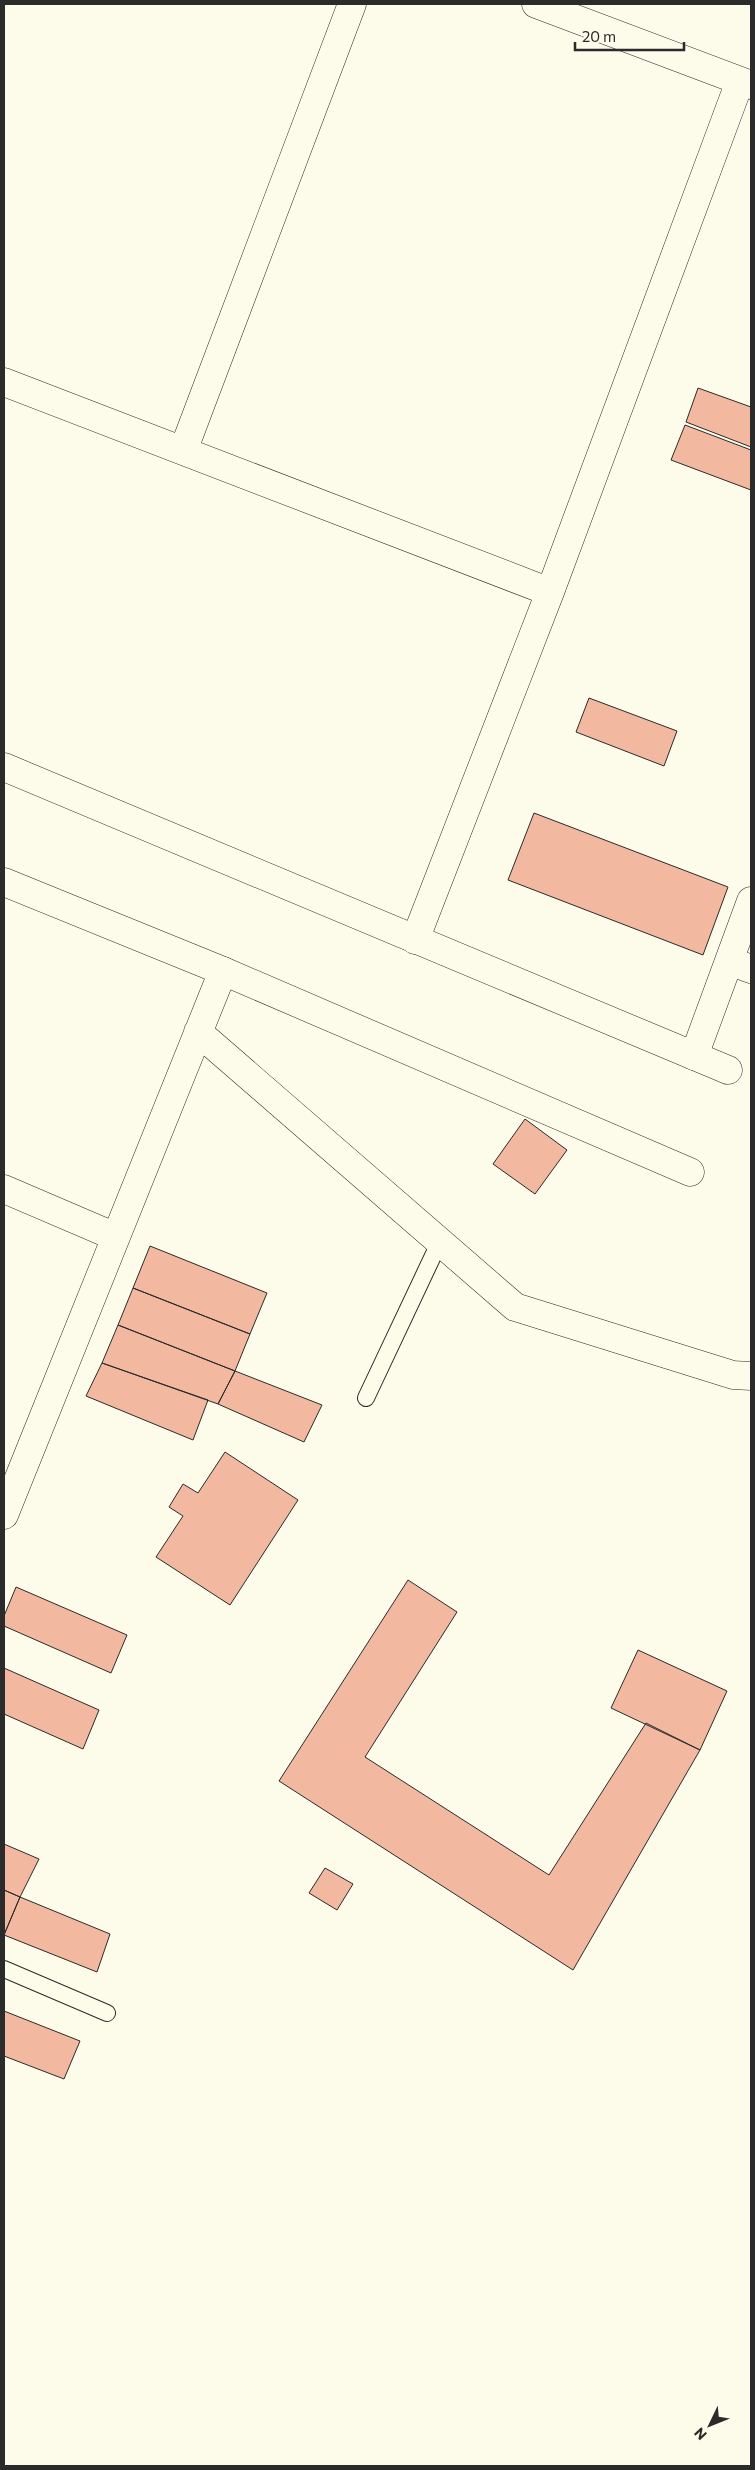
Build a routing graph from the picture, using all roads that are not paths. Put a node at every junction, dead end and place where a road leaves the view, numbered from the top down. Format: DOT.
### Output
graph roads {
  1 [pos="352,4"];
  2 [pos="536,4"];
  3 [pos="746,83"];
  4 [pos="4,382"];
  5 [pos="183,451"];
  6 [pos="550,592"];
  7 [pos="4,767"];
  8 [pos="4,882"];
  9 [pos="751,901"];
  10 [pos="415,940"];
  11 [pos="740,965"];
  12 [pos="223,971"];
  13 [pos="198,1032"];
  14 [pos="694,1056"];
  15 [pos="728,1070"];
  16 [pos="690,1172"];
  17 [pos="4,1189"];
  18 [pos="116,1237"];
  19 [pos="440,1241"];
  20 [pos="751,1376"];
  21 [pos="366,1398"];
  22 [pos="4,1515"];
  23 [pos="4,1969"];
  24 [pos="107,2013"];
  1 -- 5 [label="street"];
  2 -- 3 [label="street"];
  3 -- 6 [label="street"];
  4 -- 5 [label="street"];
  5 -- 6 [label="street"];
  6 -- 10 [label="street"];
  7 -- 10 [label="street"];
  8 -- 12 [label="street"];
  9 -- 11 [label="street"];
  10 -- 14 [label="street"];
  11 -- 14 [label="street"];
  12 -- 13 [label="street"];
  12 -- 16 [label="street"];
  13 -- 18 [label="street"];
  13 -- 19 [label="street"];
  14 -- 15 [label="street"];
  17 -- 18 [label="street"];
  18 -- 22 [label="street"];
  19 -- 20 [label="street"];
  19 -- 21 [label="lane"];
  23 -- 24 [label="lane"];
}
